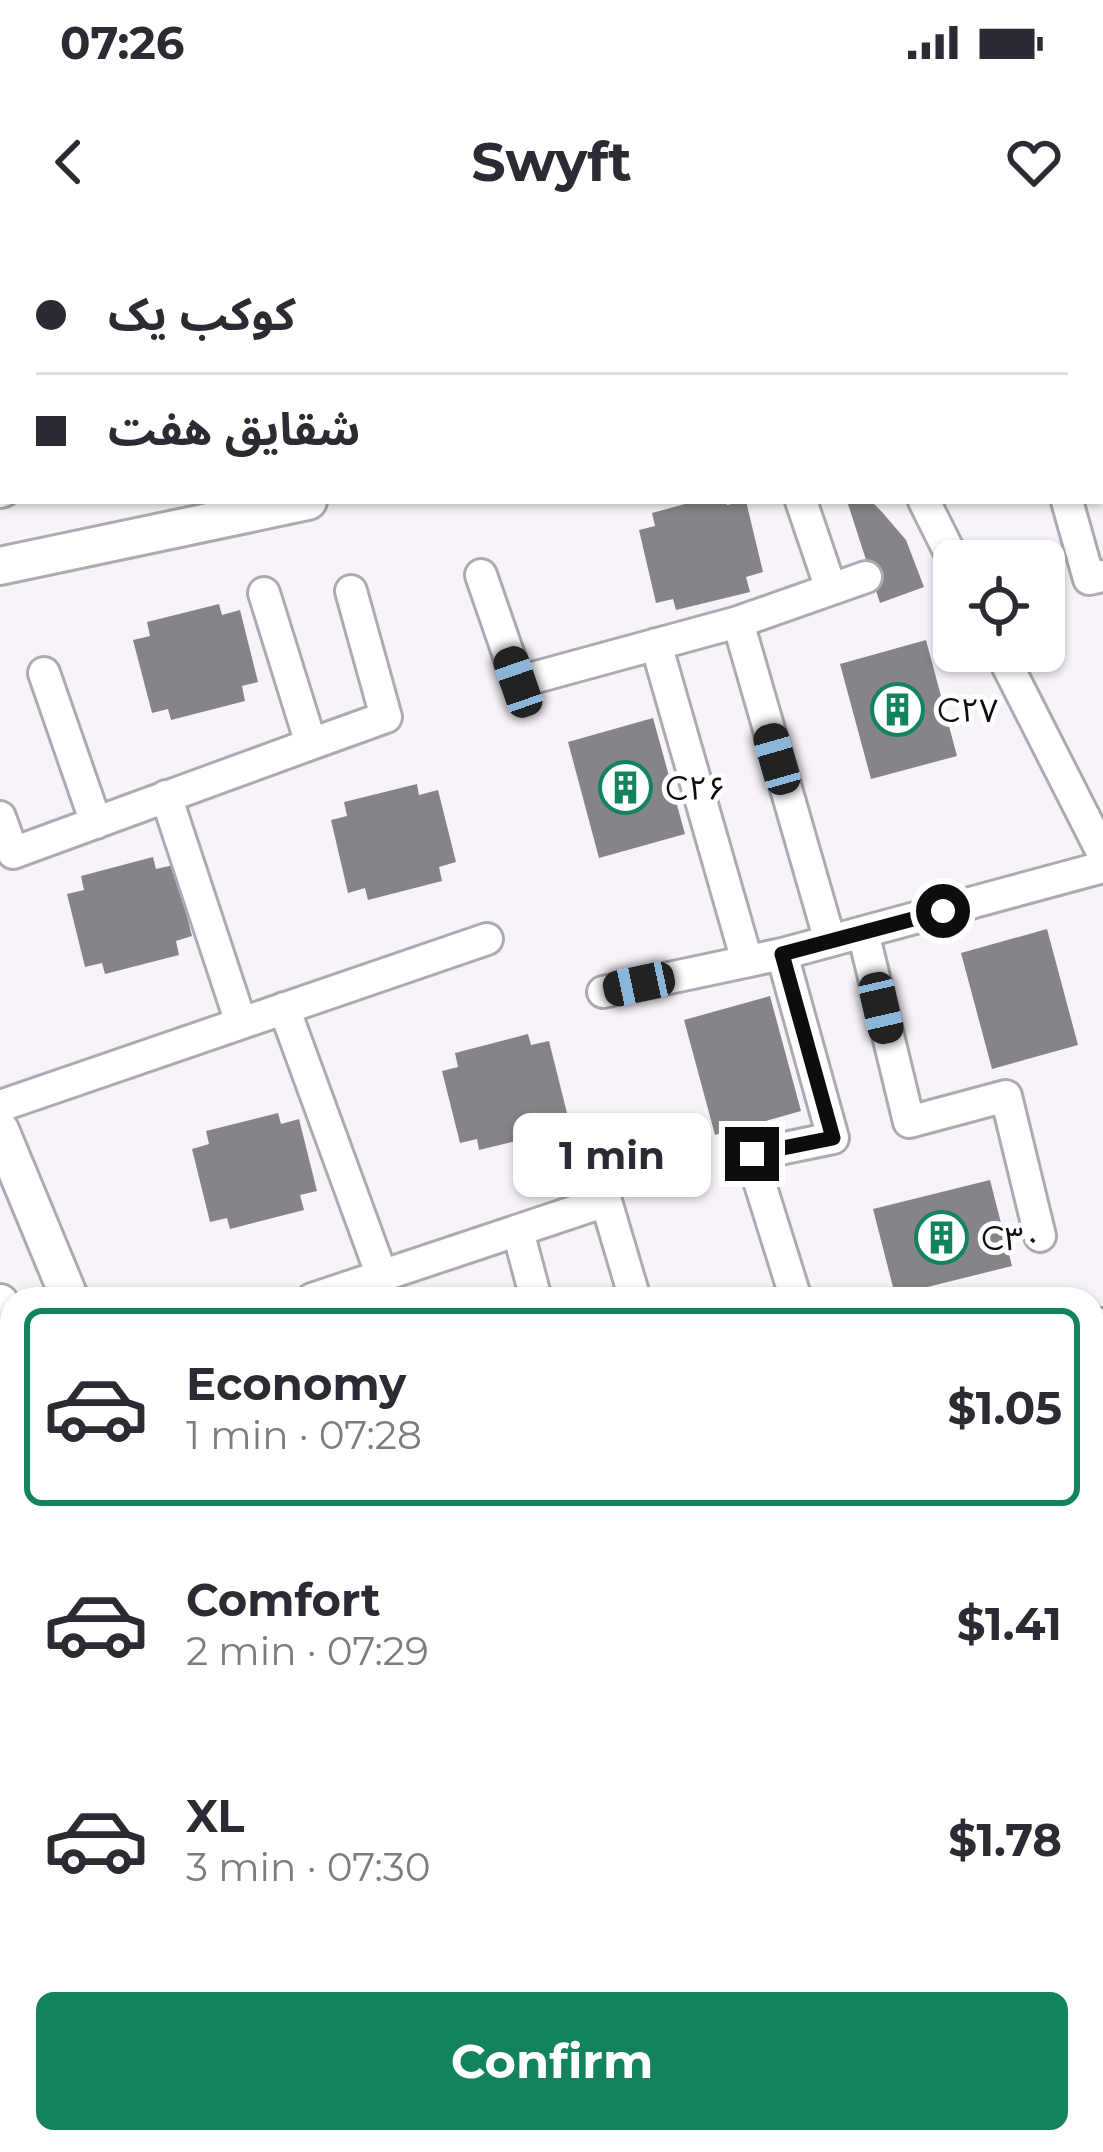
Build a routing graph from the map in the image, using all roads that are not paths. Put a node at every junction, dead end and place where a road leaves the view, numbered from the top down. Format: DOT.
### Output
graph roads {
  1 [pos="294,504"];
  2 [pos="802,504"];
  3 [pos="926,504"];
  4 [pos="1068,504"];
  5 [pos="944,540"];
  6 [pos="0,566"];
  7 [pos="481,575"];
  8 [pos="1103,576"];
  9 [pos="866,578"];
  10 [pos="831,589"];
  11 [pos="351,591"];
  12 [pos="264,593"];
  13 [pos="738,622"];
  14 [pos="656,644"];
  15 [pos="1011,672"];
  16 [pos="44,673"];
  17 [pos="311,744"];
  18 [pos="166,796"];
  19 [pos="0,817"];
  20 [pos="96,823"];
  21 [pos="1103,854"];
  22 [pos="1103,867"];
  23 [pos="863,932"];
  24 [pos="488,939"];
  25 [pos="830,941"];
  26 [pos="782,954"];
  27 [pos="747,961"];
  28 [pos="603,992"];
  29 [pos="284,1008"];
  30 [pos="241,1023"];
  31 [pos="0,1106"];
  32 [pos="0,1130"];
  33 [pos="518,1232"];
  34 [pos="1040,1236"];
  35 [pos="382,1276"];
  36 [pos="65,1287"];
  37 [pos="348,1287"];
  38 [pos="533,1287"];
  39 [pos="631,1287"];
  40 [pos="792,1287"];
  1 -- 6 [label="street"];
  2 -- 10 [label="street"];
  3 -- 5 [label="street"];
  4 -- 8 [label="street"];
  7 -- 14 [label="street"];
  9 -- 10 [label="street"];
  10 -- 13 [label="street"];
  11 -- 17 [label="street"];
  12 -- 17 [label="street"];
  13 -- 14 [label="street"];
  13 -- 25 [label="street"];
  14 -- 27 [label="street"];
  15 -- 21 [label="street"];
  16 -- 20 [label="street"];
  17 -- 18 [label="street"];
  18 -- 20 [label="street"];
  18 -- 30 [label="street"];
  19 -- 20 [label="street"];
  22 -- 23 [label="street"];
  23 -- 25 [label="street"];
  23 -- 34 [label="street"];
  24 -- 29 [label="street"];
  25 -- 26 [label="street"];
  26 -- 27 [label="street"];
  26 -- 40 [label="street"];
  27 -- 28 [label="street"];
  29 -- 30 [label="street"];
  29 -- 35 [label="street"];
  30 -- 31 [label="street"];
  32 -- 36 [label="street"];
  33 -- 35 [label="street"];
  33 -- 38 [label="street"];
  33 -- 39 [label="street"];
  35 -- 37 [label="street"];
}
